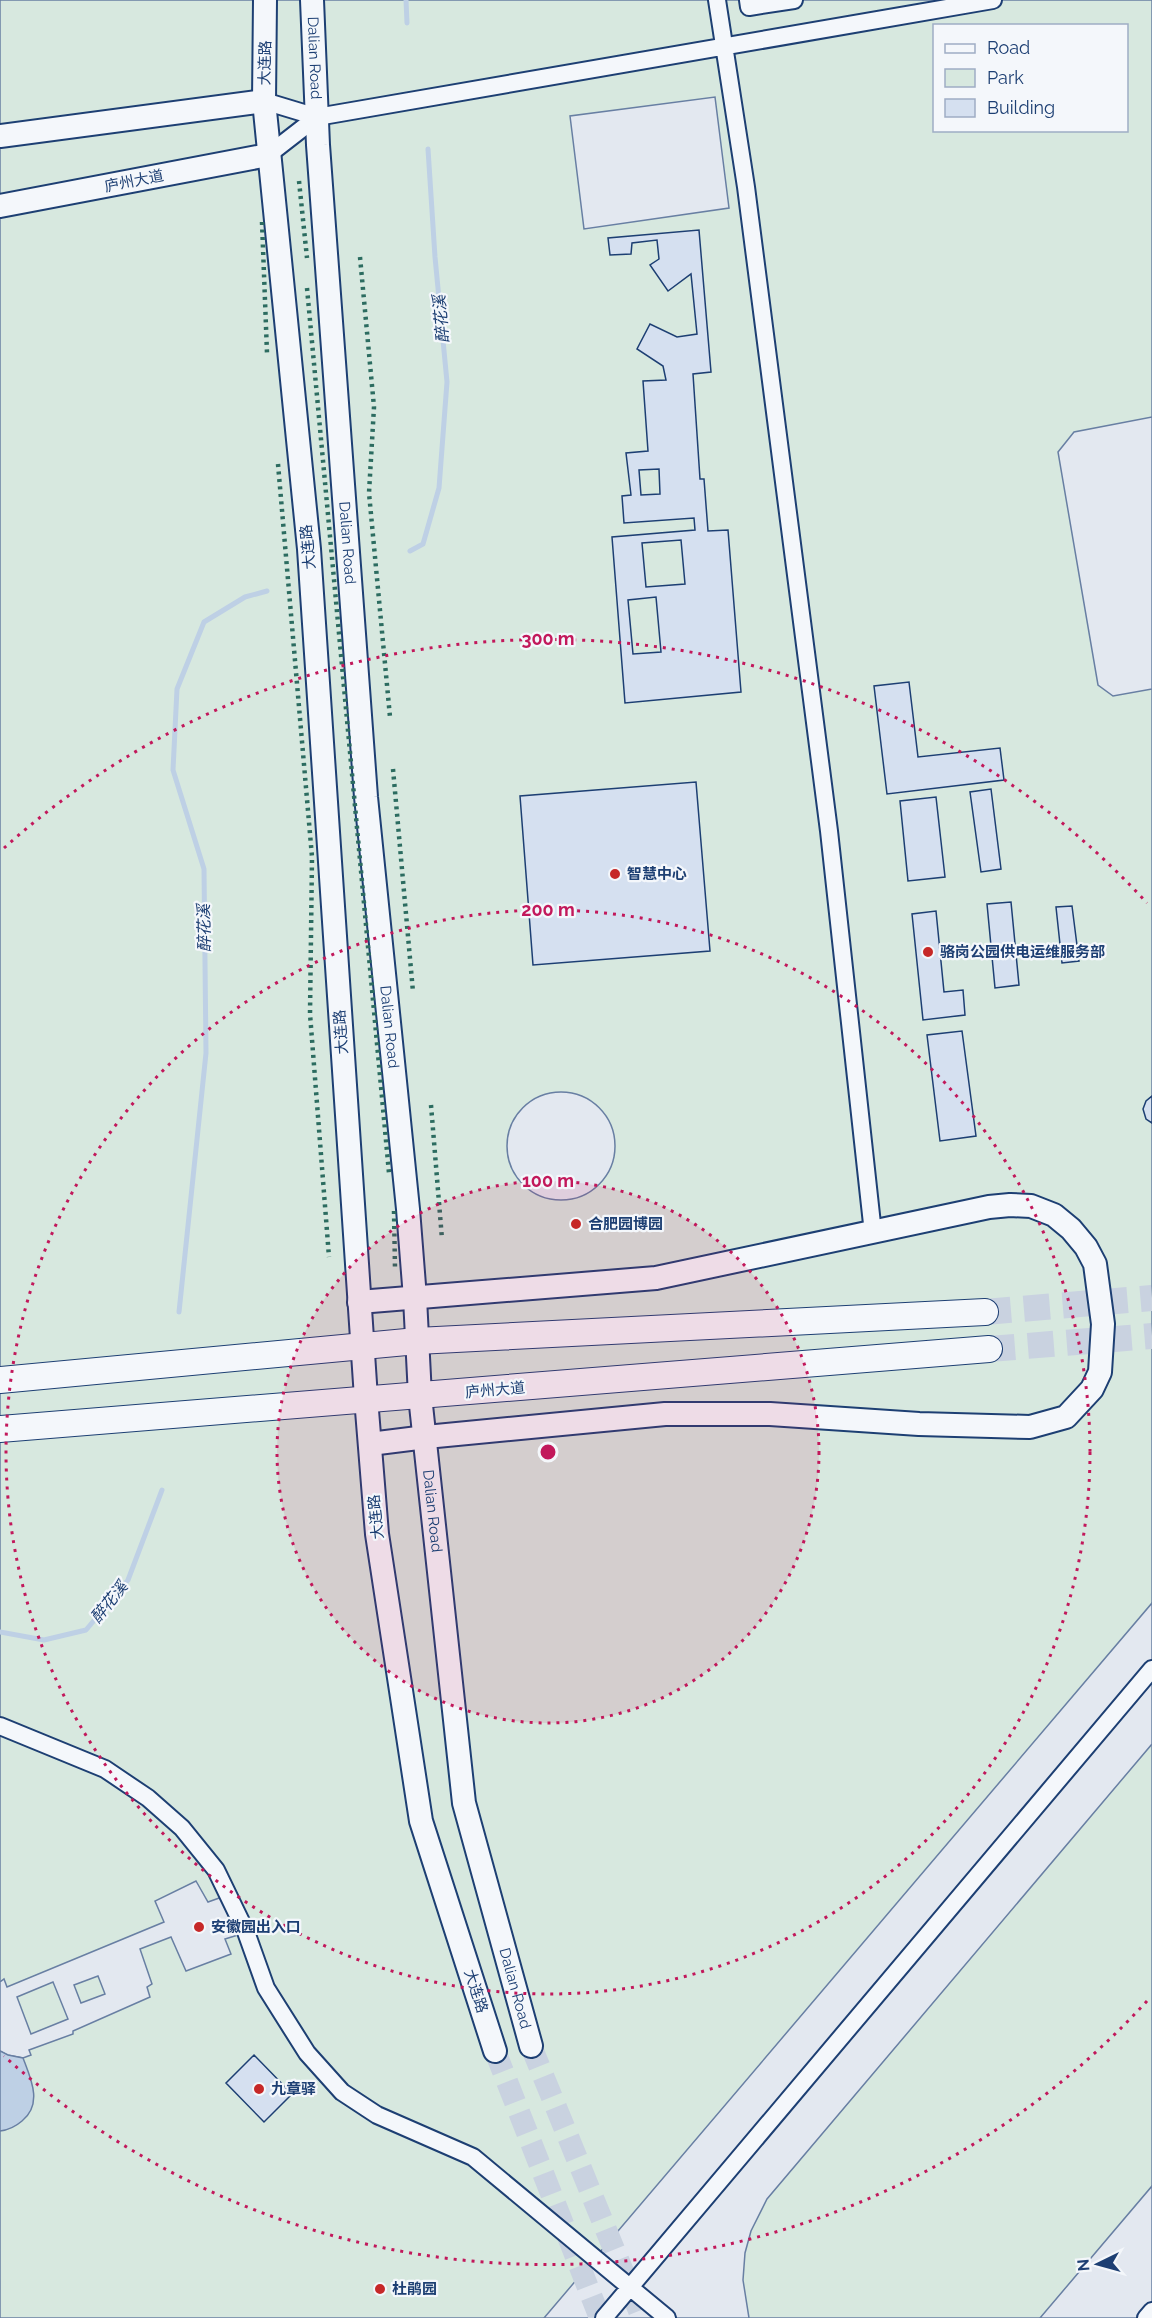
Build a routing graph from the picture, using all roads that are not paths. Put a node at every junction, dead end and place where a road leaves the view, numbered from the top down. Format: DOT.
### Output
graph roads {
  1 [pos="265,0"];
  2 [pos="312,0"];
  3 [pos="717,0"];
  4 [pos="748,0"];
  5 [pos="794,0"];
  6 [pos="993,0"];
  7 [pos="725,46"];
  8 [pos="264,101"];
  9 [pos="317,117"];
  10 [pos="0,136"];
  11 [pos="268,155"];
  12 [pos="0,207"];
  13 [pos="873,1233"];
  14 [pos="415,1298"];
  15 [pos="359,1302"];
  16 [pos="985,1312"];
  17 [pos="417,1341"];
  18 [pos="363,1346"];
  19 [pos="989,1349"];
  20 [pos="0,1380"];
  21 [pos="420,1396"];
  22 [pos="366,1398"];
  23 [pos="0,1429"];
  24 [pos="426,1437"];
  25 [pos="370,1444"];
  26 [pos="1152,1669"];
  27 [pos="0,1726"];
  28 [pos="531,2046"];
  29 [pos="495,2051"];
  30 [pos="630,2287"];
  31 [pos="1152,2311"];
  32 [pos="604,2318"];
  33 [pos="668,2318"];
  34 [pos="1146,2318"];
  1 -- 8 [label="main road, 大连路"];
  2 -- 9 [label="main road, Dalian Road"];
  3 -- 7 [label="street"];
  4 -- 5 [label="street"];
  6 -- 7 [label="street"];
  7 -- 9 [label="street"];
  7 -- 13 [label="street"];
  8 -- 9 [label="street"];
  8 -- 10 [label="main road"];
  8 -- 11 [label="main road, 大连路"];
  9 -- 11 [label="street"];
  9 -- 14 [label="main road, Dalian Road"];
  11 -- 12 [label="main road, 庐州大道"];
  11 -- 15 [label="main road, 大连路"];
  13 -- 14 [label="main road"];
  13 -- 24 [label="main road"];
  14 -- 15 [label="main road"];
  14 -- 17 [label="main road, Dalian Road"];
  15 -- 18 [label="main road, 大连路"];
  16 -- 17 [label="main road"];
  17 -- 18 [label="main road"];
  17 -- 21 [label="main road, Dalian Road"];
  18 -- 20 [label="main road"];
  18 -- 22 [label="main road, 大连路"];
  19 -- 21 [label="main road, 庐州大道"];
  21 -- 22 [label="main road, 庐州大道"];
  21 -- 24 [label="main road, Dalian Road"];
  22 -- 23 [label="main road, 庐州大道"];
  22 -- 25 [label="main road, 大连路"];
  24 -- 25 [label="main road"];
  24 -- 28 [label="main road, Dalian Road"];
  25 -- 29 [label="main road, 大连路"];
  26 -- 30 [label="street"];
  27 -- 30 [label="street"];
  30 -- 32 [label="street"];
  30 -- 33 [label="street"];
  31 -- 34 [label="street"];
}
